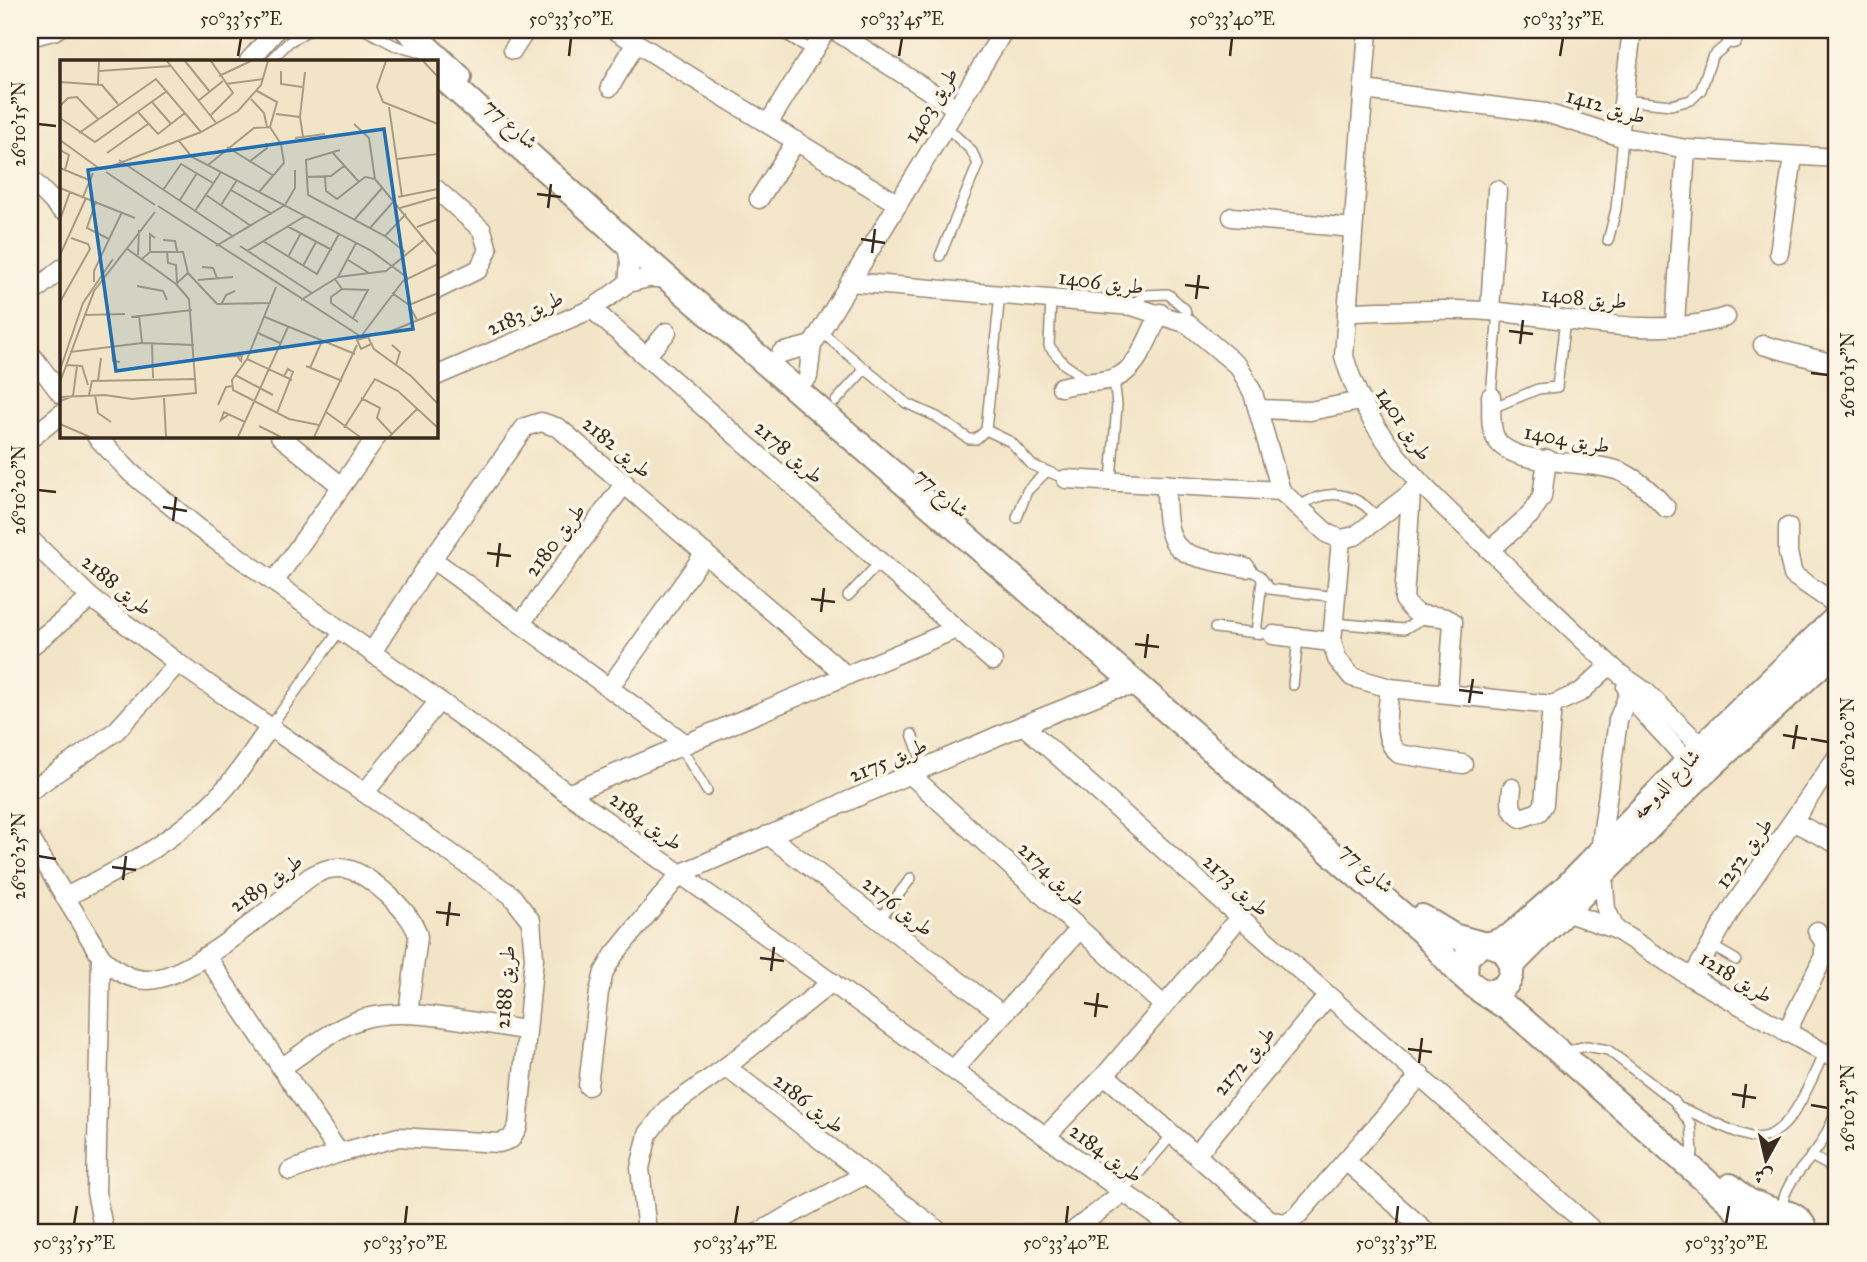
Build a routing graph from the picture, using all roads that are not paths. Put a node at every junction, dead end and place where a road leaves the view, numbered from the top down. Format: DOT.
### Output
graph roads {
  1 [pos="55,30"];
  2 [pos="262,30"];
  3 [pos="276,30"];
  4 [pos="309,30"];
  5 [pos="365,30"];
  6 [pos="526,30"];
  7 [pos="615,30"];
  8 [pos="826,30"];
  9 [pos="834,30"];
  10 [pos="1004,30"];
  11 [pos="1368,30"];
  12 [pos="1632,30"];
  13 [pos="784,31"];
  14 [pos="1734,34"];
  15 [pos="30,37"];
  16 [pos="411,39"];
  17 [pos="636,43"];
  18 [pos="513,50"];
  19 [pos="813,51"];
  20 [pos="250,60"];
  21 [pos="272,60"];
  22 [pos="435,60"];
  23 [pos="438,62"];
  24 [pos="438,73"];
  25 [pos="610,87"];
  26 [pos="1364,90"];
  27 [pos="1623,100"];
  28 [pos="956,108"];
  29 [pos="768,124"];
  30 [pos="945,126"];
  31 [pos="1621,137"];
  32 [pos="796,141"];
  33 [pos="1686,149"];
  34 [pos="1793,157"];
  35 [pos="1837,158"];
  36 [pos="30,178"];
  37 [pos="1497,190"];
  38 [pos="438,191"];
  39 [pos="759,199"];
  40 [pos="898,204"];
  41 [pos="60,209"];
  42 [pos="1232,217"];
  43 [pos="1353,228"];
  44 [pos="1608,241"];
  45 [pos="626,242"];
  46 [pos="1779,253"];
  47 [pos="940,256"];
  48 [pos="60,271"];
  49 [pos="669,278"];
  50 [pos="850,282"];
  51 [pos="628,283"];
  52 [pos="438,289"];
  53 [pos="1000,294"];
  54 [pos="30,295"];
  55 [pos="1051,298"];
  56 [pos="1132,306"];
  57 [pos="592,309"];
  58 [pos="1347,312"];
  59 [pos="1494,312"];
  60 [pos="1160,313"];
  61 [pos="1726,317"];
  62 [pos="1566,319"];
  63 [pos="1188,324"];
  64 [pos="1675,324"];
  65 [pos="667,332"];
  66 [pos="816,338"];
  67 [pos="1763,345"];
  68 [pos="30,353"];
  69 [pos="781,353"];
  70 [pos="646,356"];
  71 [pos="1837,365"];
  72 [pos="865,369"];
  73 [pos="438,375"];
  74 [pos="808,377"];
  75 [pos="1114,378"];
  76 [pos="1089,381"];
  77 [pos="1061,387"];
  78 [pos="60,393"];
  79 [pos="836,401"];
  80 [pos="1360,401"];
  81 [pos="1491,402"];
  82 [pos="1259,410"];
  83 [pos="60,415"];
  84 [pos="986,430"];
  85 [pos="98,438"];
  86 [pos="282,438"];
  87 [pos="375,438"];
  88 [pos="30,439"];
  89 [pos="1547,459"];
  90 [pos="1046,472"];
  91 [pos="1066,479"];
  92 [pos="1111,480"];
  93 [pos="625,483"];
  94 [pos="1166,484"];
  95 [pos="340,485"];
  96 [pos="1415,489"];
  97 [pos="1281,491"];
  98 [pos="1298,508"];
  99 [pos="1666,508"];
  100 [pos="1017,518"];
  101 [pos="1377,518"];
  102 [pos="1788,527"];
  103 [pos="30,539"];
  104 [pos="1341,539"];
  105 [pos="1490,550"];
  106 [pos="705,553"];
  107 [pos="432,559"];
  108 [pos="880,562"];
  109 [pos="1246,568"];
  110 [pos="1262,581"];
  111 [pos="274,582"];
  112 [pos="848,596"];
  113 [pos="91,597"];
  114 [pos="1336,597"];
  115 [pos="1837,606"];
  116 [pos="1425,617"];
  117 [pos="1837,617"];
  118 [pos="521,623"];
  119 [pos="1334,623"];
  120 [pos="1215,628"];
  121 [pos="957,629"];
  122 [pos="340,630"];
  123 [pos="1265,634"];
  124 [pos="1298,638"];
  125 [pos="1332,642"];
  126 [pos="30,647"];
  127 [pos="1837,650"];
  128 [pos="372,652"];
  129 [pos="993,661"];
  130 [pos="178,663"];
  131 [pos="1615,670"];
  132 [pos="847,676"];
  133 [pos="1116,678"];
  134 [pos="1293,685"];
  135 [pos="609,688"];
  136 [pos="1390,688"];
  137 [pos="1448,693"];
  138 [pos="1629,693"];
  139 [pos="439,701"];
  140 [pos="1552,705"];
  141 [pos="1023,725"];
  142 [pos="270,727"];
  143 [pos="912,734"];
  144 [pos="683,745"];
  145 [pos="1837,757"];
  146 [pos="1463,764"];
  147 [pos="1693,764"];
  148 [pos="918,772"];
  149 [pos="1512,788"];
  150 [pos="30,791"];
  151 [pos="707,791"];
  152 [pos="366,792"];
  153 [pos="568,793"];
  154 [pos="1794,822"];
  155 [pos="768,835"];
  156 [pos="30,838"];
  157 [pos="1837,844"];
  158 [pos="1602,863"];
  159 [pos="680,874"];
  160 [pos="911,878"];
  161 [pos="65,897"];
  162 [pos="1564,912"];
  163 [pos="1239,918"];
  164 [pos="879,920"];
  165 [pos="1615,929"];
  166 [pos="1079,930"];
  167 [pos="1817,930"];
  168 [pos="1486,944"];
  169 [pos="1710,945"];
  170 [pos="206,956"];
  171 [pos="101,957"];
  172 [pos="1736,960"];
  173 [pos="1512,970"];
  174 [pos="1692,978"];
  175 [pos="832,982"];
  176 [pos="1473,984"];
  177 [pos="1327,997"];
  178 [pos="1163,1005"];
  179 [pos="408,1014"];
  180 [pos="1002,1014"];
  181 [pos="525,1030"];
  182 [pos="1786,1033"];
  183 [pos="1574,1049"];
  184 [pos="1831,1057"];
  185 [pos="726,1067"];
  186 [pos="281,1068"];
  187 [pos="953,1070"];
  188 [pos="1105,1075"];
  189 [pos="1421,1075"];
  190 [pos="589,1086"];
  191 [pos="1680,1108"];
  192 [pos="1834,1117"];
  193 [pos="1173,1134"];
  194 [pos="1046,1136"];
  195 [pos="339,1153"];
  196 [pos="1196,1154"];
  197 [pos="1693,1154"];
  198 [pos="1811,1156"];
  199 [pos="1346,1161"];
  200 [pos="1837,1170"];
  201 [pos="290,1171"];
  202 [pos="864,1175"];
  203 [pos="1122,1193"];
  204 [pos="1780,1212"];
  205 [pos="104,1232"];
  206 [pos="648,1232"];
  207 [pos="759,1232"];
  208 [pos="940,1232"];
  209 [pos="1072,1232"];
  210 [pos="1179,1232"];
  211 [pos="1427,1232"];
  212 [pos="1595,1232"];
  213 [pos="1755,1232"];
  214 [pos="1806,1232"];
  1 -- 15 [label="street"];
  2 -- 20 [label="street"];
  3 -- 20 [label="street"];
  4 -- 21 [label="lane"];
  5 -- 16 [label="lane"];
  6 -- 18 [label="street"];
  7 -- 17 [label="street"];
  8 -- 19 [label="street"];
  9 -- 28 [label="street"];
  10 -- 28 [label="street, طريق 1403"];
  11 -- 26 [label="street, طريق 1401"];
  12 -- 27 [label="street"];
  13 -- 19 [label="lane"];
  14 -- 27 [label="lane"];
  16 -- 22 [label="street, شارع 77"];
  17 -- 25 [label="street"];
  17 -- 29 [label="street"];
  19 -- 29 [label="street"];
  23 -- 69 [label="street, شارع 77"];
  24 -- 45 [label="street, شارع 77"];
  26 -- 31 [label="street, طريق 1412"];
  26 -- 43 [label="street, طريق 1401"];
  27 -- 31 [label="street"];
  28 -- 30 [label="street, طريق 1403"];
  29 -- 32 [label="street"];
  30 -- 40 [label="street, طريق 1403"];
  30 -- 47 [label="lane"];
  31 -- 33 [label="street, طريق 1412"];
  31 -- 44 [label="lane"];
  32 -- 39 [label="street"];
  32 -- 40 [label="street"];
  33 -- 34 [label="street, طريق 1412"];
  33 -- 64 [label="street"];
  34 -- 35 [label="street, طريق 1412"];
  34 -- 46 [label="street"];
  36 -- 41 [label="street"];
  37 -- 59 [label="street"];
  38 -- 52 [label="street"];
  40 -- 50 [label="street, طريق 1403"];
  42 -- 43 [label="street"];
  43 -- 58 [label="street, طريق 1401"];
  45 -- 49 [label="street, شارع 77"];
  45 -- 51 [label="street"];
  48 -- 54 [label="street"];
  49 -- 51 [label="street, طريق 2183"];
  49 -- 133 [label="street, شارع 77"];
  50 -- 53 [label="street, طريق 1406"];
  50 -- 66 [label="street, طريق 1403"];
  51 -- 57 [label="street, طريق 2183"];
  53 -- 55 [label="street, طريق 1406"];
  53 -- 84 [label="lane"];
  55 -- 56 [label="street, طريق 1406"];
  55 -- 76 [label="lane"];
  56 -- 60 [label="street, طريق 1406"];
  56 -- 63 [label="lane"];
  57 -- 70 [label="street, طريق 2178"];
  57 -- 73 [label="street, طريق 2183"];
  58 -- 59 [label="street, طريق 1408"];
  58 -- 80 [label="street, طريق 1401"];
  59 -- 62 [label="street, طريق 1408"];
  59 -- 81 [label="lane"];
  60 -- 63 [label="street, طريق 1406"];
  60 -- 75 [label="street"];
  61 -- 64 [label="street, طريق 1408"];
  62 -- 64 [label="street, طريق 1408"];
  62 -- 81 [label="lane"];
  63 -- 82 [label="street, طريق 1406"];
  65 -- 70 [label="street"];
  66 -- 69 [label="street"];
  66 -- 72 [label="lane"];
  66 -- 74 [label="street, طريق 1403"];
  67 -- 71 [label="street"];
  68 -- 78 [label="street"];
  69 -- 74 [label="street, شارع 77"];
  70 -- 108 [label="street, طريق 2178"];
  72 -- 79 [label="lane"];
  72 -- 84 [label="lane"];
  74 -- 79 [label="street, شارع 77"];
  75 -- 76 [label="street"];
  75 -- 92 [label="lane"];
  76 -- 77 [label="street"];
  79 -- 168 [label="street, شارع 77"];
  80 -- 82 [label="street"];
  80 -- 96 [label="street, طريق 1401"];
  81 -- 89 [label="street, طريق 1404"];
  82 -- 97 [label="street, طريق 1406"];
  83 -- 88 [label="street"];
  84 -- 90 [label="lane"];
  85 -- 111 [label="street, طريق 2184"];
  86 -- 95 [label="street"];
  87 -- 95 [label="street"];
  89 -- 99 [label="street, طريق 1404"];
  89 -- 105 [label="street"];
  90 -- 91 [label="lane"];
  90 -- 100 [label="lane"];
  91 -- 92 [label="street"];
  92 -- 94 [label="street"];
  93 -- 106 [label="street, طريق 2182"];
  93 -- 107 [label="street, طريق 2182"];
  93 -- 118 [label="street, طريق 2180"];
  94 -- 97 [label="street"];
  94 -- 109 [label="street"];
  95 -- 111 [label="street"];
  96 -- 101 [label="street"];
  96 -- 105 [label="street, طريق 1401"];
  96 -- 116 [label="street"];
  97 -- 98 [label="street, طريق 1406"];
  98 -- 101 [label="lane"];
  98 -- 104 [label="street, طريق 1406"];
  101 -- 104 [label="street"];
  102 -- 115 [label="street"];
  103 -- 113 [label="street, طريق 2188"];
  104 -- 114 [label="street"];
  105 -- 131 [label="street, طريق 1401"];
  106 -- 132 [label="street, طريق 2182"];
  106 -- 135 [label="street"];
  107 -- 118 [label="street"];
  107 -- 128 [label="street, طريق 2182"];
  108 -- 112 [label="lane"];
  108 -- 121 [label="street, طريق 2178"];
  109 -- 110 [label="lane"];
  110 -- 114 [label="lane"];
  110 -- 123 [label="lane"];
  111 -- 122 [label="street, طريق 2184"];
  113 -- 126 [label="street"];
  113 -- 130 [label="street, طريق 2188"];
  114 -- 119 [label="street"];
  116 -- 119 [label="lane"];
  116 -- 137 [label="street"];
  117 -- 147 [label="street, شارع الدوحه"];
  118 -- 135 [label="street"];
  119 -- 125 [label="street"];
  120 -- 123 [label="lane"];
  121 -- 129 [label="street, طريق 2178"];
  121 -- 132 [label="street"];
  122 -- 128 [label="street, طريق 2184"];
  122 -- 142 [label="lane"];
  123 -- 124 [label="street"];
  124 -- 125 [label="street"];
  124 -- 134 [label="lane"];
  125 -- 136 [label="street"];
  127 -- 147 [label="street, شارع الدوحه"];
  128 -- 139 [label="street, طريق 2184"];
  130 -- 142 [label="street, طريق 2188"];
  130 -- 150 [label="street"];
  131 -- 138 [label="street, طريق 1401"];
  131 -- 140 [label="street"];
  131 -- 147 [label="street, طريق 1401"];
  132 -- 144 [label="street"];
  133 -- 141 [label="street, طريق 2175"];
  133 -- 176 [label="street, شارع 77"];
  135 -- 144 [label="street"];
  136 -- 137 [label="street"];
  136 -- 146 [label="street"];
  137 -- 140 [label="street"];
  138 -- 147 [label="street, طريق 1401"];
  138 -- 158 [label="street"];
  139 -- 152 [label="street"];
  139 -- 153 [label="street, طريق 2184"];
  140 -- 149 [label="street"];
  141 -- 148 [label="street, طريق 2175"];
  141 -- 163 [label="street, طريق 2173"];
  142 -- 152 [label="street, طريق 2188"];
  142 -- 161 [label="street"];
  143 -- 148 [label="lane"];
  144 -- 151 [label="lane"];
  144 -- 153 [label="street"];
  145 -- 154 [label="street, طريق 1252"];
  147 -- 158 [label="street, شارع الدوحه"];
  148 -- 155 [label="street, طريق 2175"];
  148 -- 166 [label="street, طريق 2174"];
  152 -- 181 [label="street, طريق 2188"];
  153 -- 159 [label="street, طريق 2184"];
  154 -- 157 [label="street"];
  154 -- 169 [label="street, طريق 1252"];
  155 -- 159 [label="street, طريق 2175"];
  155 -- 164 [label="street, طريق 2176"];
  156 -- 161 [label="street, طريق 2189"];
  158 -- 162 [label="street, شارع الدوحه"];
  158 -- 165 [label="street"];
  158 -- 168 [label="street, شارع الدوحه"];
  159 -- 175 [label="street, طريق 2184"];
  159 -- 190 [label="street"];
  160 -- 164 [label="lane"];
  161 -- 171 [label="street, طريق 2189"];
  162 -- 165 [label="street, طريق 1218"];
  162 -- 173 [label="street, شارع الدوحه"];
  163 -- 177 [label="street, طريق 2173"];
  163 -- 178 [label="street"];
  164 -- 180 [label="street, طريق 2176"];
  165 -- 174 [label="street, طريق 1218"];
  166 -- 178 [label="street, طريق 2174"];
  166 -- 180 [label="street"];
  167 -- 182 [label="street"];
  168 -- 173 [label="street"];
  168 -- 176 [label="street"];
  169 -- 172 [label="lane"];
  169 -- 174 [label="street, طريق 1252"];
  170 -- 171 [label="street, طريق 2189"];
  170 -- 179 [label="street, طريق 2189"];
  170 -- 186 [label="street"];
  171 -- 205 [label="street"];
  173 -- 176 [label="street"];
  173 -- 183 [label="street"];
  174 -- 182 [label="street, طريق 1218"];
  175 -- 185 [label="street"];
  175 -- 187 [label="street, طريق 2184"];
  176 -- 213 [label="street, شارع 77"];
  177 -- 189 [label="street, طريق 2173"];
  177 -- 196 [label="street, طريق 2172"];
  178 -- 188 [label="street"];
  179 -- 181 [label="street"];
  179 -- 186 [label="street"];
  180 -- 187 [label="street"];
  181 -- 195 [label="street, طريق 2188"];
  182 -- 184 [label="street, طريق 1218"];
  183 -- 191 [label="lane"];
  183 -- 197 [label="street"];
  184 -- 191 [label="lane"];
  185 -- 202 [label="street, طريق 2186"];
  185 -- 206 [label="street"];
  186 -- 195 [label="street"];
  187 -- 194 [label="street, طريق 2184"];
  188 -- 193 [label="street"];
  188 -- 194 [label="street"];
  189 -- 199 [label="street"];
  189 -- 212 [label="street, طريق 2173"];
  191 -- 197 [label="lane"];
  192 -- 198 [label="lane"];
  193 -- 196 [label="street"];
  193 -- 203 [label="lane"];
  194 -- 203 [label="street, طريق 2184"];
  195 -- 201 [label="street"];
  196 -- 199 [label="street"];
  197 -- 204 [label="street"];
  198 -- 200 [label="lane"];
  198 -- 204 [label="lane"];
  199 -- 211 [label="street"];
  202 -- 207 [label="street"];
  202 -- 208 [label="street, طريق 2186"];
  203 -- 209 [label="street"];
  203 -- 210 [label="street, طريق 2184"];
  204 -- 213 [label="street"];
  204 -- 214 [label="street"];
}
